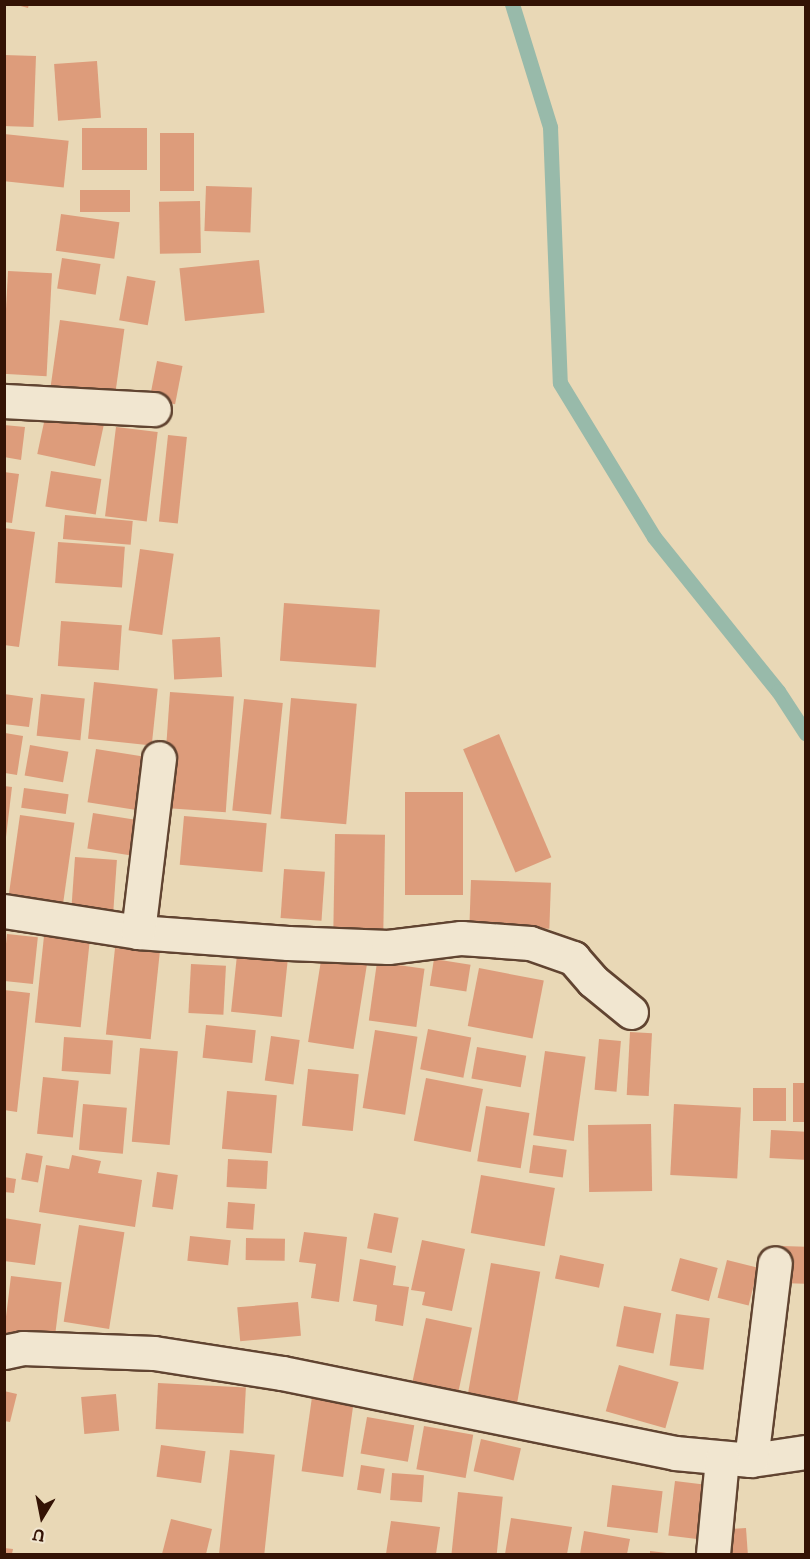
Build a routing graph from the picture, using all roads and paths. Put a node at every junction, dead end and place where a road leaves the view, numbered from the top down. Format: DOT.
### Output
graph roads {
  1 [pos="4,401"];
  2 [pos="154,409"];
  3 [pos="159,758"];
  4 [pos="4,911"];
  5 [pos="138,932"];
  6 [pos="631,1012"];
  7 [pos="775,1263"];
  8 [pos="4,1352"];
  9 [pos="806,1452"];
  10 [pos="737,1460"];
  11 [pos="713,1554"];
  1 -- 2 [label="street"];
  3 -- 5 [label="street"];
  4 -- 5 [label="street"];
  5 -- 6 [label="street"];
  7 -- 10 [label="street"];
  8 -- 10 [label="street"];
  9 -- 10 [label="street"];
  10 -- 11 [label="street"];
}
